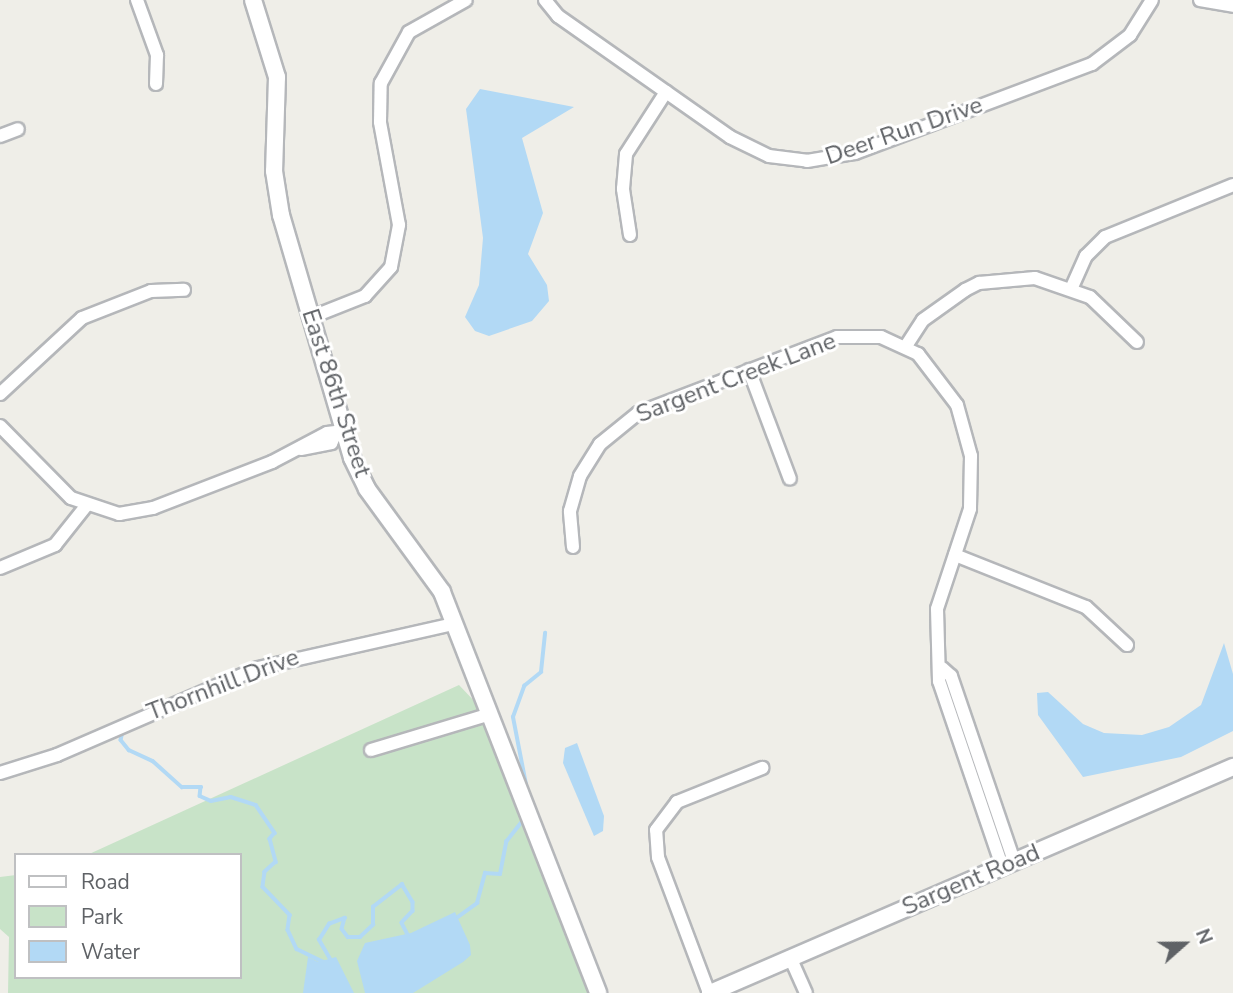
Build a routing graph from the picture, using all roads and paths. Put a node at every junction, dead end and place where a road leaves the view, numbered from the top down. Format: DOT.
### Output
graph roads {
  1 [pos="136,0"];
  2 [pos="253,0"];
  3 [pos="466,0"];
  4 [pos="545,0"];
  5 [pos="1152,0"];
  6 [pos="1200,0"];
  7 [pos="1233,6"];
  8 [pos="156,84"];
  9 [pos="666,92"];
  10 [pos="18,129"];
  11 [pos="0,136"];
  12 [pos="1233,186"];
  13 [pos="630,235"];
  14 [pos="1072,287"];
  15 [pos="184,290"];
  16 [pos="312,317"];
  17 [pos="1137,342"];
  18 [pos="906,346"];
  19 [pos="749,370"];
  20 [pos="0,394"];
  21 [pos="0,426"];
  22 [pos="340,432"];
  23 [pos="790,479"];
  24 [pos="86,506"];
  25 [pos="573,547"];
  26 [pos="954,555"];
  27 [pos="0,568"];
  28 [pos="454,624"];
  29 [pos="1127,645"];
  30 [pos="490,714"];
  31 [pos="371,750"];
  32 [pos="1233,767"];
  33 [pos="762,768"];
  34 [pos="0,774"];
  35 [pos="1008,864"];
  36 [pos="790,957"];
  37 [pos="598,993"];
  38 [pos="710,993"];
  39 [pos="806,993"];
  1 -- 8 [label="street"];
  2 -- 16 [label="street, East 86th Street"];
  3 -- 16 [label="street"];
  4 -- 9 [label="street, Deer Run Drive"];
  5 -- 9 [label="street, Deer Run Drive"];
  6 -- 7 [label="street"];
  9 -- 13 [label="street"];
  10 -- 11 [label="street"];
  12 -- 14 [label="street"];
  14 -- 17 [label="street"];
  14 -- 18 [label="street"];
  15 -- 20 [label="street"];
  16 -- 22 [label="street, East 86th Street"];
  18 -- 19 [label="street, Sargent Creek Lane"];
  18 -- 26 [label="street"];
  19 -- 23 [label="street"];
  19 -- 25 [label="street, Sargent Creek Lane"];
  21 -- 24 [label="street"];
  22 -- 24 [label="street"];
  22 -- 28 [label="street, East 86th Street"];
  24 -- 27 [label="street"];
  26 -- 29 [label="street"];
  26 -- 35 [label="street"];
  28 -- 30 [label="street, East 86th Street"];
  28 -- 34 [label="street, Thornhill Drive"];
  30 -- 31 [label="street"];
  30 -- 37 [label="street, East 86th Street"];
  32 -- 35 [label="street, Sargent Road"];
  33 -- 38 [label="street"];
  35 -- 36 [label="street, Sargent Road"];
  36 -- 38 [label="street, Sargent Road"];
  36 -- 39 [label="street"];
}
